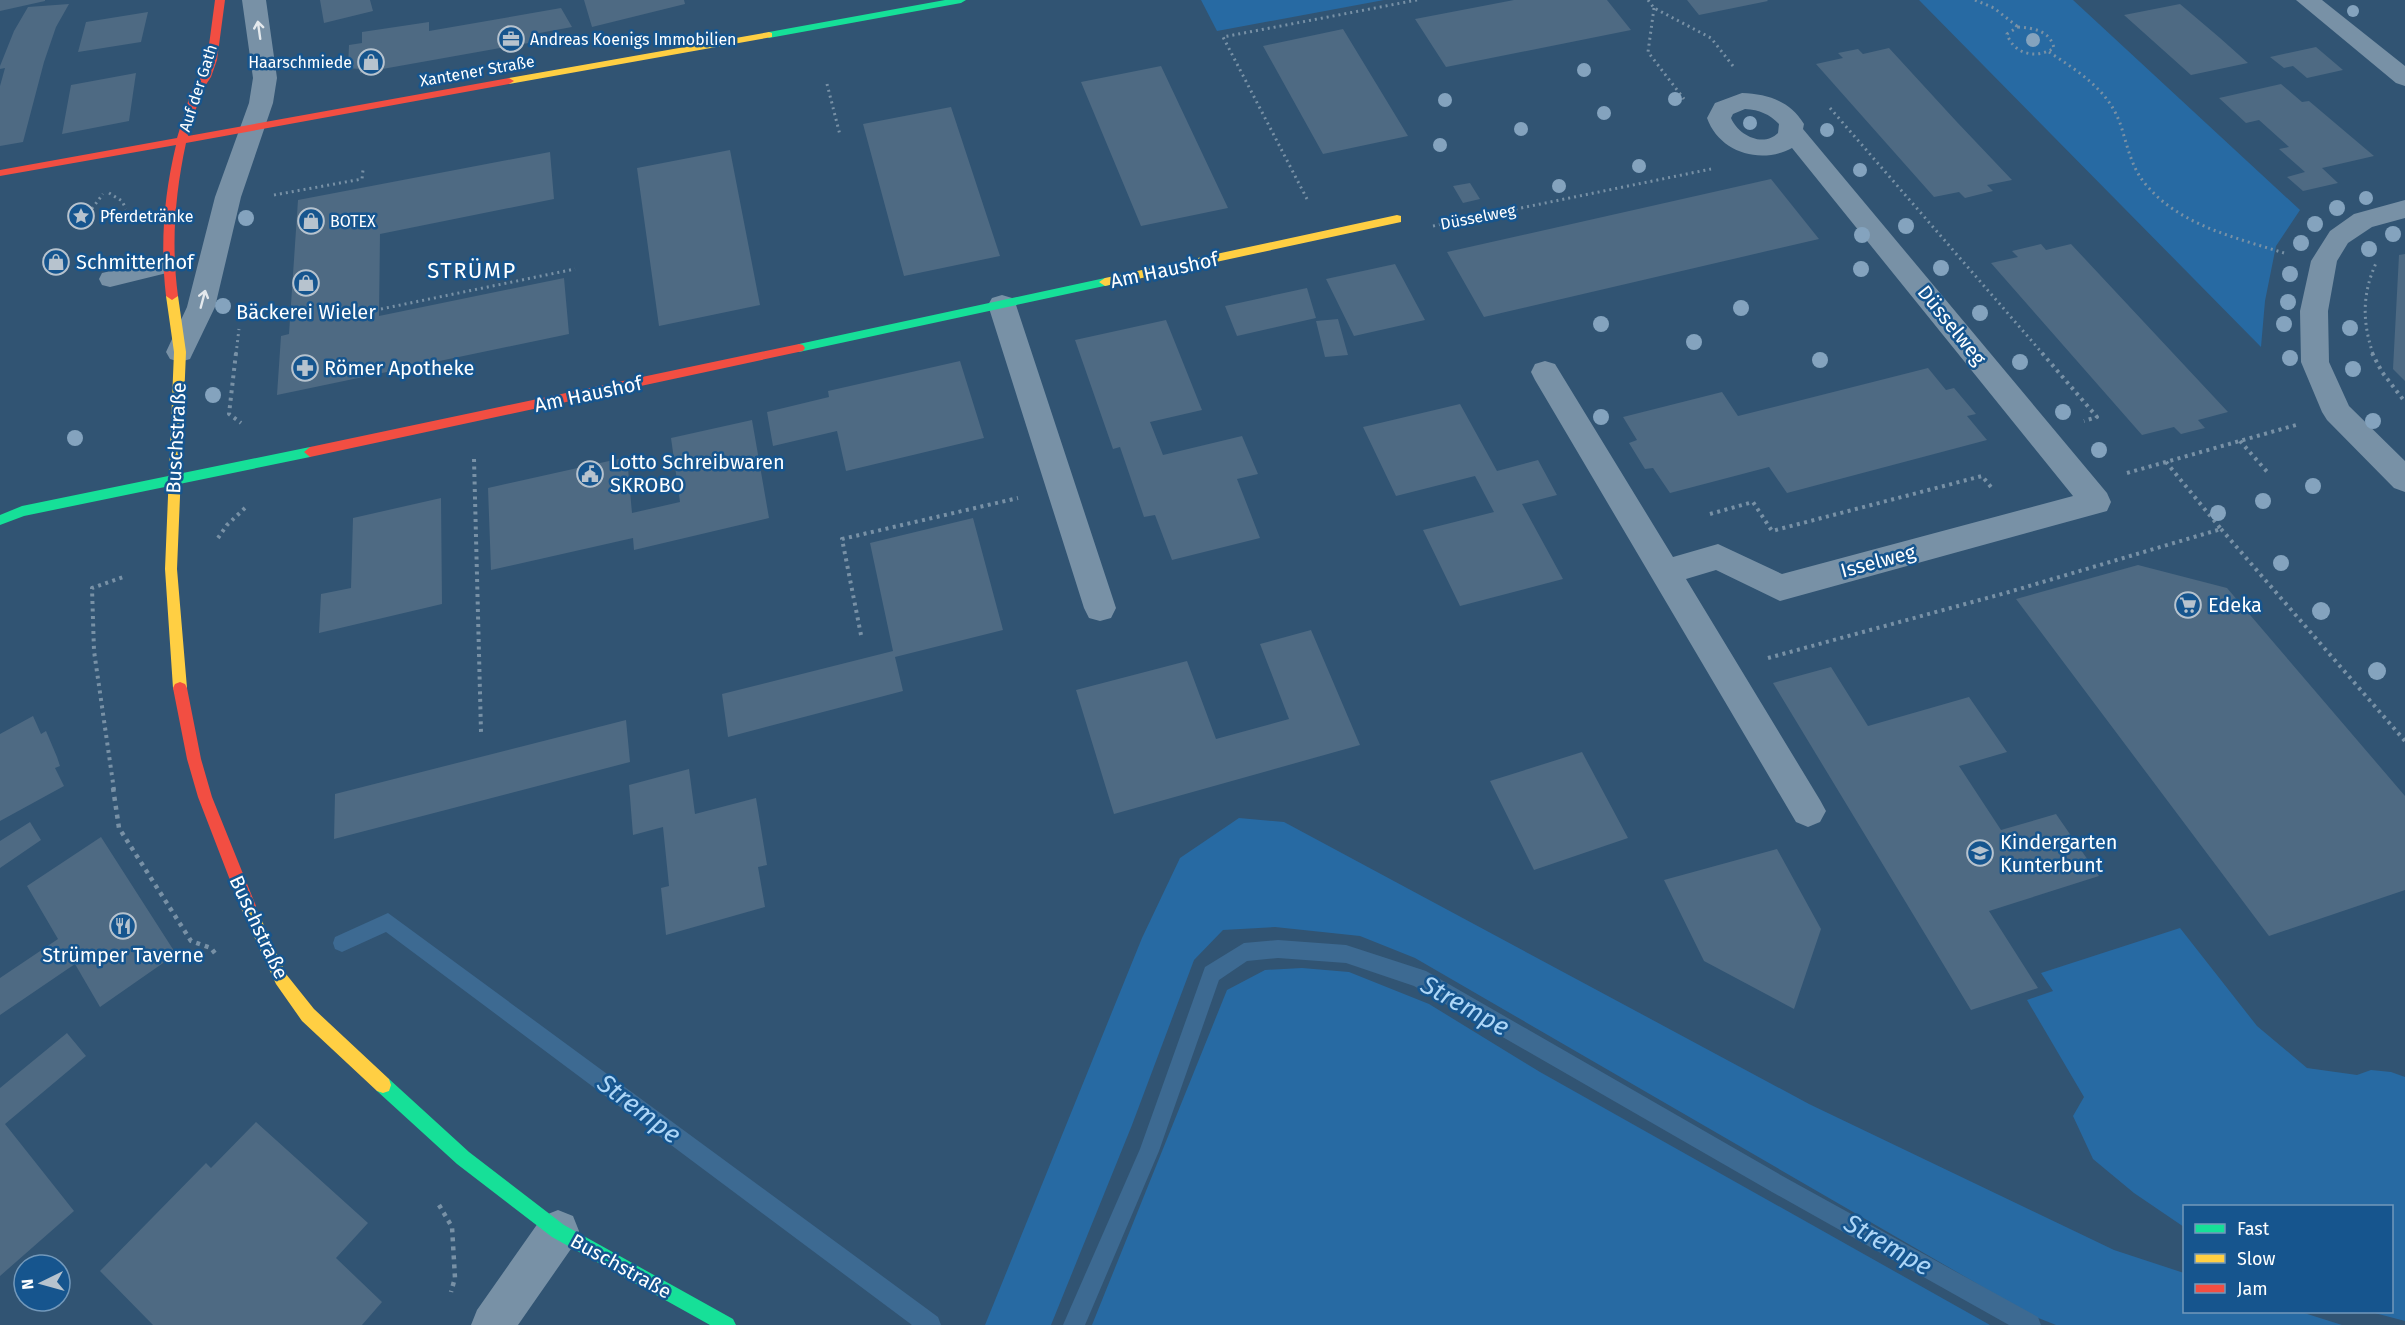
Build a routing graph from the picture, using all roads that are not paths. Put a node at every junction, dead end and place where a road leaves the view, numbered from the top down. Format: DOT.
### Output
graph roads {
  1 [pos="220,0"];
  2 [pos="254,0"];
  3 [pos="961,0"];
  4 [pos="2308,0"];
  5 [pos="2405,78"];
  6 [pos="253,128"];
  7 [pos="1792,133"];
  8 [pos="182,141"];
  9 [pos="0,173"];
  10 [pos="2405,209"];
  11 [pos="1397,219"];
  12 [pos="166,266"];
  13 [pos="110,279"];
  14 [pos="1002,305"];
  15 [pos="180,352"];
  16 [pos="1545,372"];
  17 [pos="174,479"];
  18 [pos="2405,480"];
  19 [pos="2089,494"];
  20 [pos="0,520"];
  21 [pos="1665,572"];
  22 [pos="1100,608"];
  23 [pos="1808,811"];
  24 [pos="558,1231"];
  25 [pos="492,1325"];
  26 [pos="727,1325"];
  1 -- 8 [label="street, Auf der Gath"];
  6 -- 2 [label="street, one-way"];
  3 -- 6 [label="street, Xantener Straße"];
  4 -- 5 [label="street"];
  6 -- 8 [label="street, Xantener Straße"];
  15 -- 6 [label="street, Buschstraße, one-way"];
  7 -- 19 [label="street, Düsselweg"];
  8 -- 9 [label="street, Xantener Straße"];
  8 -- 12 [label="street, Buschstraße"];
  10 -- 18 [label="street"];
  11 -- 14 [label="street, Am Haushof"];
  12 -- 13 [label="lane"];
  12 -- 15 [label="street, Buschstraße"];
  14 -- 17 [label="street, Am Haushof"];
  14 -- 22 [label="street"];
  15 -- 17 [label="street, Buschstraße"];
  16 -- 21 [label="street"];
  17 -- 20 [label="street, Am Haushof"];
  17 -- 24 [label="street, Buschstraße"];
  19 -- 21 [label="street, Isselweg"];
  21 -- 23 [label="street"];
  24 -- 25 [label="street"];
  24 -- 26 [label="street, Buschstraße"];
}
